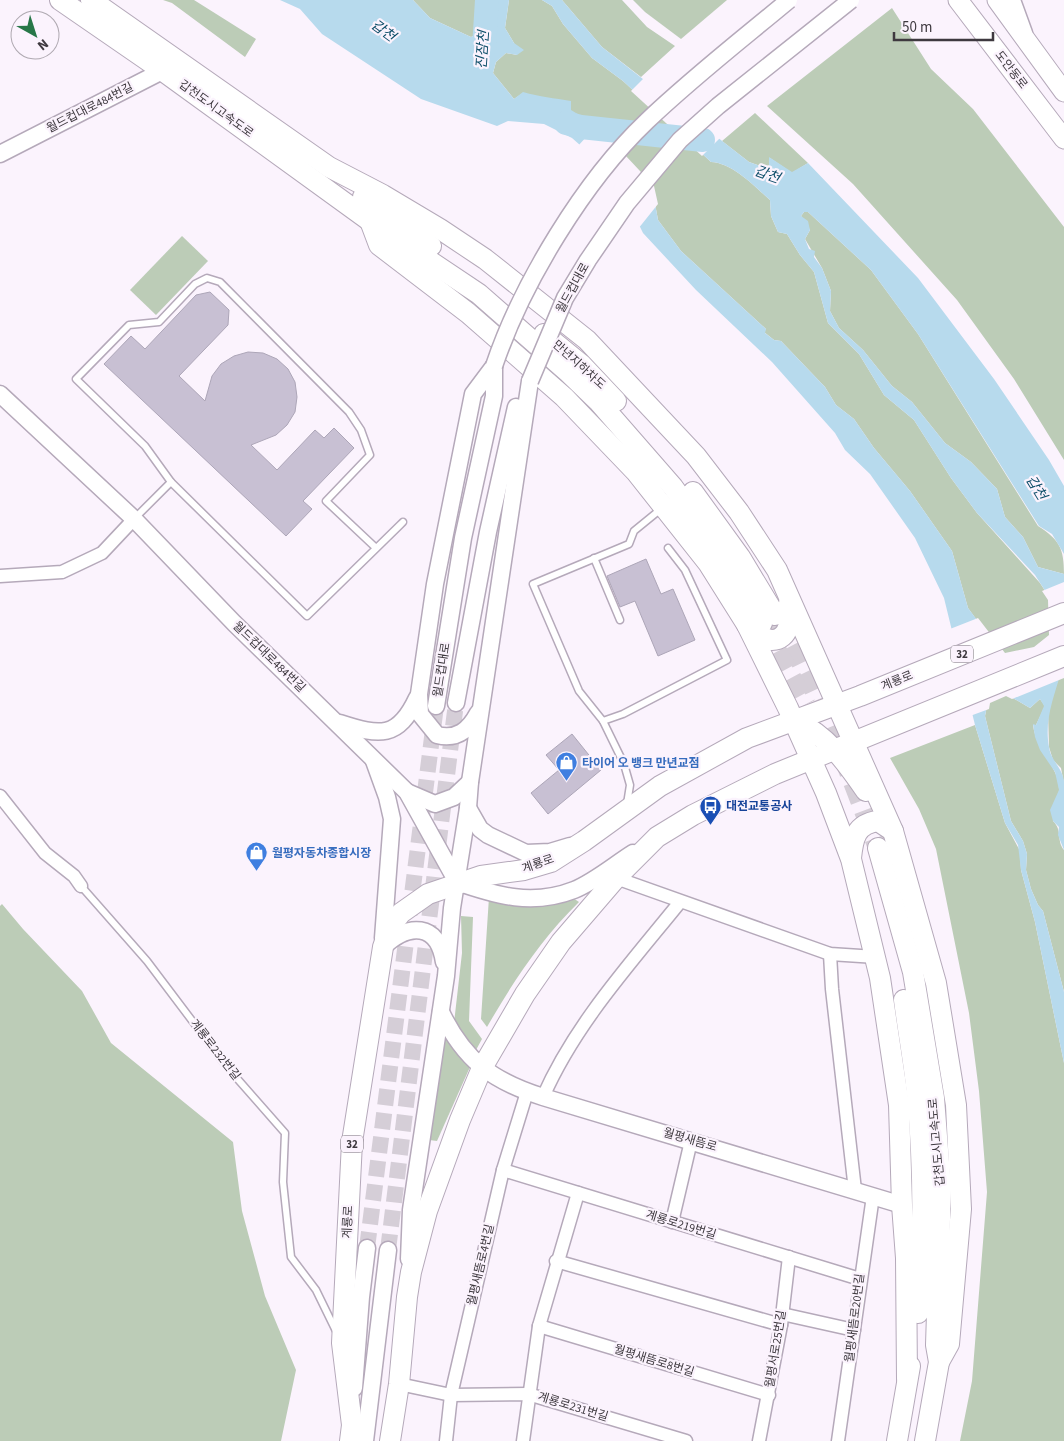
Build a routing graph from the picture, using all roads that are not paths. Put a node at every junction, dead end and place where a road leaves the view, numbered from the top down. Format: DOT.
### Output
graph roads {
  1 [pos="60,0"];
  2 [pos="91,0"];
  3 [pos="789,0"];
  4 [pos="851,0"];
  5 [pos="952,0"];
  6 [pos="958,0"];
  7 [pos="997,0"];
  8 [pos="1012,0"];
  9 [pos="971,18"];
  10 [pos="1026,40"];
  11 [pos="172,66"];
  12 [pos="1064,92"];
  13 [pos="1064,139"];
  14 [pos="0,154"];
  15 [pos="329,166"];
  16 [pos="370,221"];
  17 [pos="494,366"];
  18 [pos="530,380"];
  19 [pos="0,394"];
  20 [pos="171,482"];
  21 [pos="664,506"];
  22 [pos="134,519"];
  23 [pos="403,522"];
  24 [pos="376,548"];
  25 [pos="668,548"];
  26 [pos="594,558"];
  27 [pos="0,576"];
  28 [pos="788,595"];
  29 [pos="1064,613"];
  30 [pos="620,620"];
  31 [pos="762,621"];
  32 [pos="1064,656"];
  33 [pos="419,694"];
  34 [pos="456,703"];
  35 [pos="838,704"];
  36 [pos="436,706"];
  37 [pos="481,706"];
  38 [pos="794,720"];
  39 [pos="603,721"];
  40 [pos="336,722"];
  41 [pos="854,741"];
  42 [pos="372,757"];
  43 [pos="812,759"];
  44 [pos="470,782"];
  45 [pos="407,792"];
  46 [pos="0,796"];
  47 [pos="468,808"];
  48 [pos="626,811"];
  49 [pos="893,830"];
  50 [pos="657,837"];
  51 [pos="584,841"];
  52 [pos="866,853"];
  53 [pos="616,878"];
  54 [pos="457,882"];
  55 [pos="81,886"];
  56 [pos="680,902"];
  57 [pos="388,942"];
  58 [pos="830,954"];
  59 [pos="876,957"];
  60 [pos="446,976"];
  61 [pos="441,1012"];
  62 [pos="482,1068"];
  63 [pos="535,1095"];
  64 [pos="691,1141"];
  65 [pos="503,1170"];
  66 [pos="855,1190"];
  67 [pos="578,1193"];
  68 [pos="873,1196"];
  69 [pos="902,1205"];
  70 [pos="672,1222"];
  71 [pos="367,1248"];
  72 [pos="388,1250"];
  73 [pos="788,1257"];
  74 [pos="556,1261"];
  75 [pos="860,1279"];
  76 [pos="407,1298"];
  77 [pos="781,1320"];
  78 [pos="538,1326"];
  79 [pos="854,1330"];
  80 [pos="342,1343"];
  81 [pos="938,1362"];
  82 [pos="907,1379"];
  83 [pos="399,1384"];
  84 [pos="528,1394"];
  85 [pos="451,1395"];
  86 [pos="769,1395"];
  87 [pos="351,1433"];
  88 [pos="365,1441"];
  89 [pos="390,1441"];
  90 [pos="446,1441"];
  91 [pos="523,1441"];
  92 [pos="686,1441"];
  93 [pos="759,1441"];
  94 [pos="838,1441"];
  95 [pos="897,1441"];
  96 [pos="925,1441"];
  1 -- 11 [label="main road, 갑천도시고속도로"];
  2 -- 11 [label="main road, 갑천도시고속도로"];
  3 -- 17 [label="street, 월드컵대로, bridge"];
  4 -- 18 [label="street, 월드컵대로, bridge"];
  5 -- 9 [label="street"];
  6 -- 9 [label="main road, 도안동로"];
  7 -- 10 [label="main road"];
  8 -- 10 [label="street"];
  9 -- 13 [label="main road, 도안동로"];
  10 -- 12 [label="main road"];
  11 -- 14 [label="street, 월드컵대로484번길"];
  11 -- 15 [label="main road, 갑천도시고속도로"];
  11 -- 16 [label="main road, 갑천도시고속도로"];
  15 -- 28 [label="main road"];
  15 -- 31 [label="main road, 만년지하차도"];
  16 -- 21 [label="main road"];
  16 -- 31 [label="main road, 만년지하차도"];
  17 -- 33 [label="street"];
  17 -- 36 [label="street, 월드컵대로"];
  18 -- 34 [label="street, 월드컵대로"];
  18 -- 37 [label="street"];
  19 -- 22 [label="street, 월드컵대로484번길"];
  20 -- 22 [label="lane"];
  20 -- 24 [label="lane"];
  20 -- 24 [label="lane"];
  21 -- 26 [label="lane"];
  21 -- 31 [label="main road"];
  22 -- 27 [label="street"];
  22 -- 40 [label="street, 월드컵대로484번길"];
  23 -- 24 [label="lane"];
  25 -- 39 [label="lane"];
  26 -- 30 [label="lane"];
  26 -- 39 [label="lane"];
  28 -- 31 [label="main road"];
  28 -- 35 [label="main road"];
  29 -- 35 [label="main road, 계룡로 / 32"];
  31 -- 38 [label="main road"];
  32 -- 41 [label="main road"];
  33 -- 37 [label="street"];
  33 -- 40 [label="street"];
  35 -- 38 [label="main road, 계룡로 / 32"];
  35 -- 41 [label="main road"];
  37 -- 44 [label="street"];
  38 -- 43 [label="main road"];
  38 -- 48 [label="main road, 계룡로 / 32"];
  38 -- 49 [label="main road"];
  39 -- 48 [label="lane"];
  40 -- 42 [label="street, 월드컵대로484번길"];
  41 -- 43 [label="main road"];
  41 -- 49 [label="main road"];
  42 -- 45 [label="street, 월드컵대로484번길"];
  42 -- 57 [label="street"];
  43 -- 50 [label="main road"];
  43 -- 52 [label="main road"];
  44 -- 45 [label="street"];
  44 -- 47 [label="street"];
  45 -- 54 [label="street"];
  46 -- 55 [label="street, 계룡로232번길"];
  47 -- 51 [label="street"];
  47 -- 54 [label="street"];
  48 -- 51 [label="main road, 계룡로 / 32"];
  49 -- 52 [label="main road"];
  49 -- 81 [label="main road"];
  50 -- 53 [label="main road"];
  50 -- 54 [label="street"];
  51 -- 54 [label="main road, 계룡로 / 32"];
  52 -- 59 [label="main road"];
  52 -- 81 [label="main road, 갑천도시고속도로"];
  52 -- 82 [label="main road, 갑천도시고속도로"];
  53 -- 56 [label="street"];
  53 -- 62 [label="main road"];
  54 -- 57 [label="main road, 계룡로 / 32"];
  54 -- 60 [label="street"];
  55 -- 80 [label="lane, 계룡로232번길"];
  56 -- 58 [label="street"];
  56 -- 63 [label="street, 월평새뜸로4번길"];
  57 -- 60 [label="street"];
  57 -- 80 [label="main road, 계룡로 / 32"];
  58 -- 59 [label="street"];
  58 -- 66 [label="street"];
  59 -- 69 [label="main road"];
  60 -- 61 [label="street"];
  61 -- 62 [label="street, 월평새뜸로"];
  61 -- 76 [label="street"];
  62 -- 63 [label="street, 월평새뜸로"];
  62 -- 76 [label="main road"];
  63 -- 64 [label="street, 월평새뜸로"];
  63 -- 65 [label="street, 월평새뜸로4번길"];
  64 -- 66 [label="street, 월평새뜸로"];
  64 -- 70 [label="street"];
  65 -- 67 [label="street, 계룡로219번길"];
  65 -- 85 [label="street, 월평새뜸로4번길"];
  66 -- 68 [label="street, 월평새뜸로"];
  67 -- 70 [label="street, 계룡로219번길"];
  67 -- 74 [label="street"];
  68 -- 69 [label="street, 월평새뜸로"];
  68 -- 75 [label="street, 월평새뜸로20번길"];
  69 -- 82 [label="main road"];
  70 -- 73 [label="street, 계룡로219번길"];
  71 -- 87 [label="street"];
  72 -- 88 [label="street"];
  73 -- 75 [label="street, 계룡로219번길"];
  73 -- 77 [label="street, 월평서로25번길"];
  74 -- 77 [label="street"];
  74 -- 78 [label="street"];
  75 -- 79 [label="street, 월평새뜸로20번길"];
  76 -- 83 [label="main road"];
  77 -- 79 [label="street"];
  77 -- 86 [label="street, 월평서로25번길"];
  78 -- 84 [label="street"];
  78 -- 86 [label="street, 월평새뜸로8번길"];
  79 -- 94 [label="street, 월평새뜸로20번길"];
  80 -- 87 [label="main road, 32"];
  81 -- 96 [label="main road, 갑천도시고속도로"];
  82 -- 95 [label="main road, 갑천도시고속도로"];
  83 -- 85 [label="street, 계룡로231번길"];
  83 -- 89 [label="main road"];
  84 -- 85 [label="street, 계룡로231번길"];
  84 -- 91 [label="street"];
  84 -- 92 [label="street, 계룡로231번길"];
  85 -- 90 [label="street, 월평새뜸로4번길"];
  86 -- 93 [label="street, 월평서로25번길"];
}
